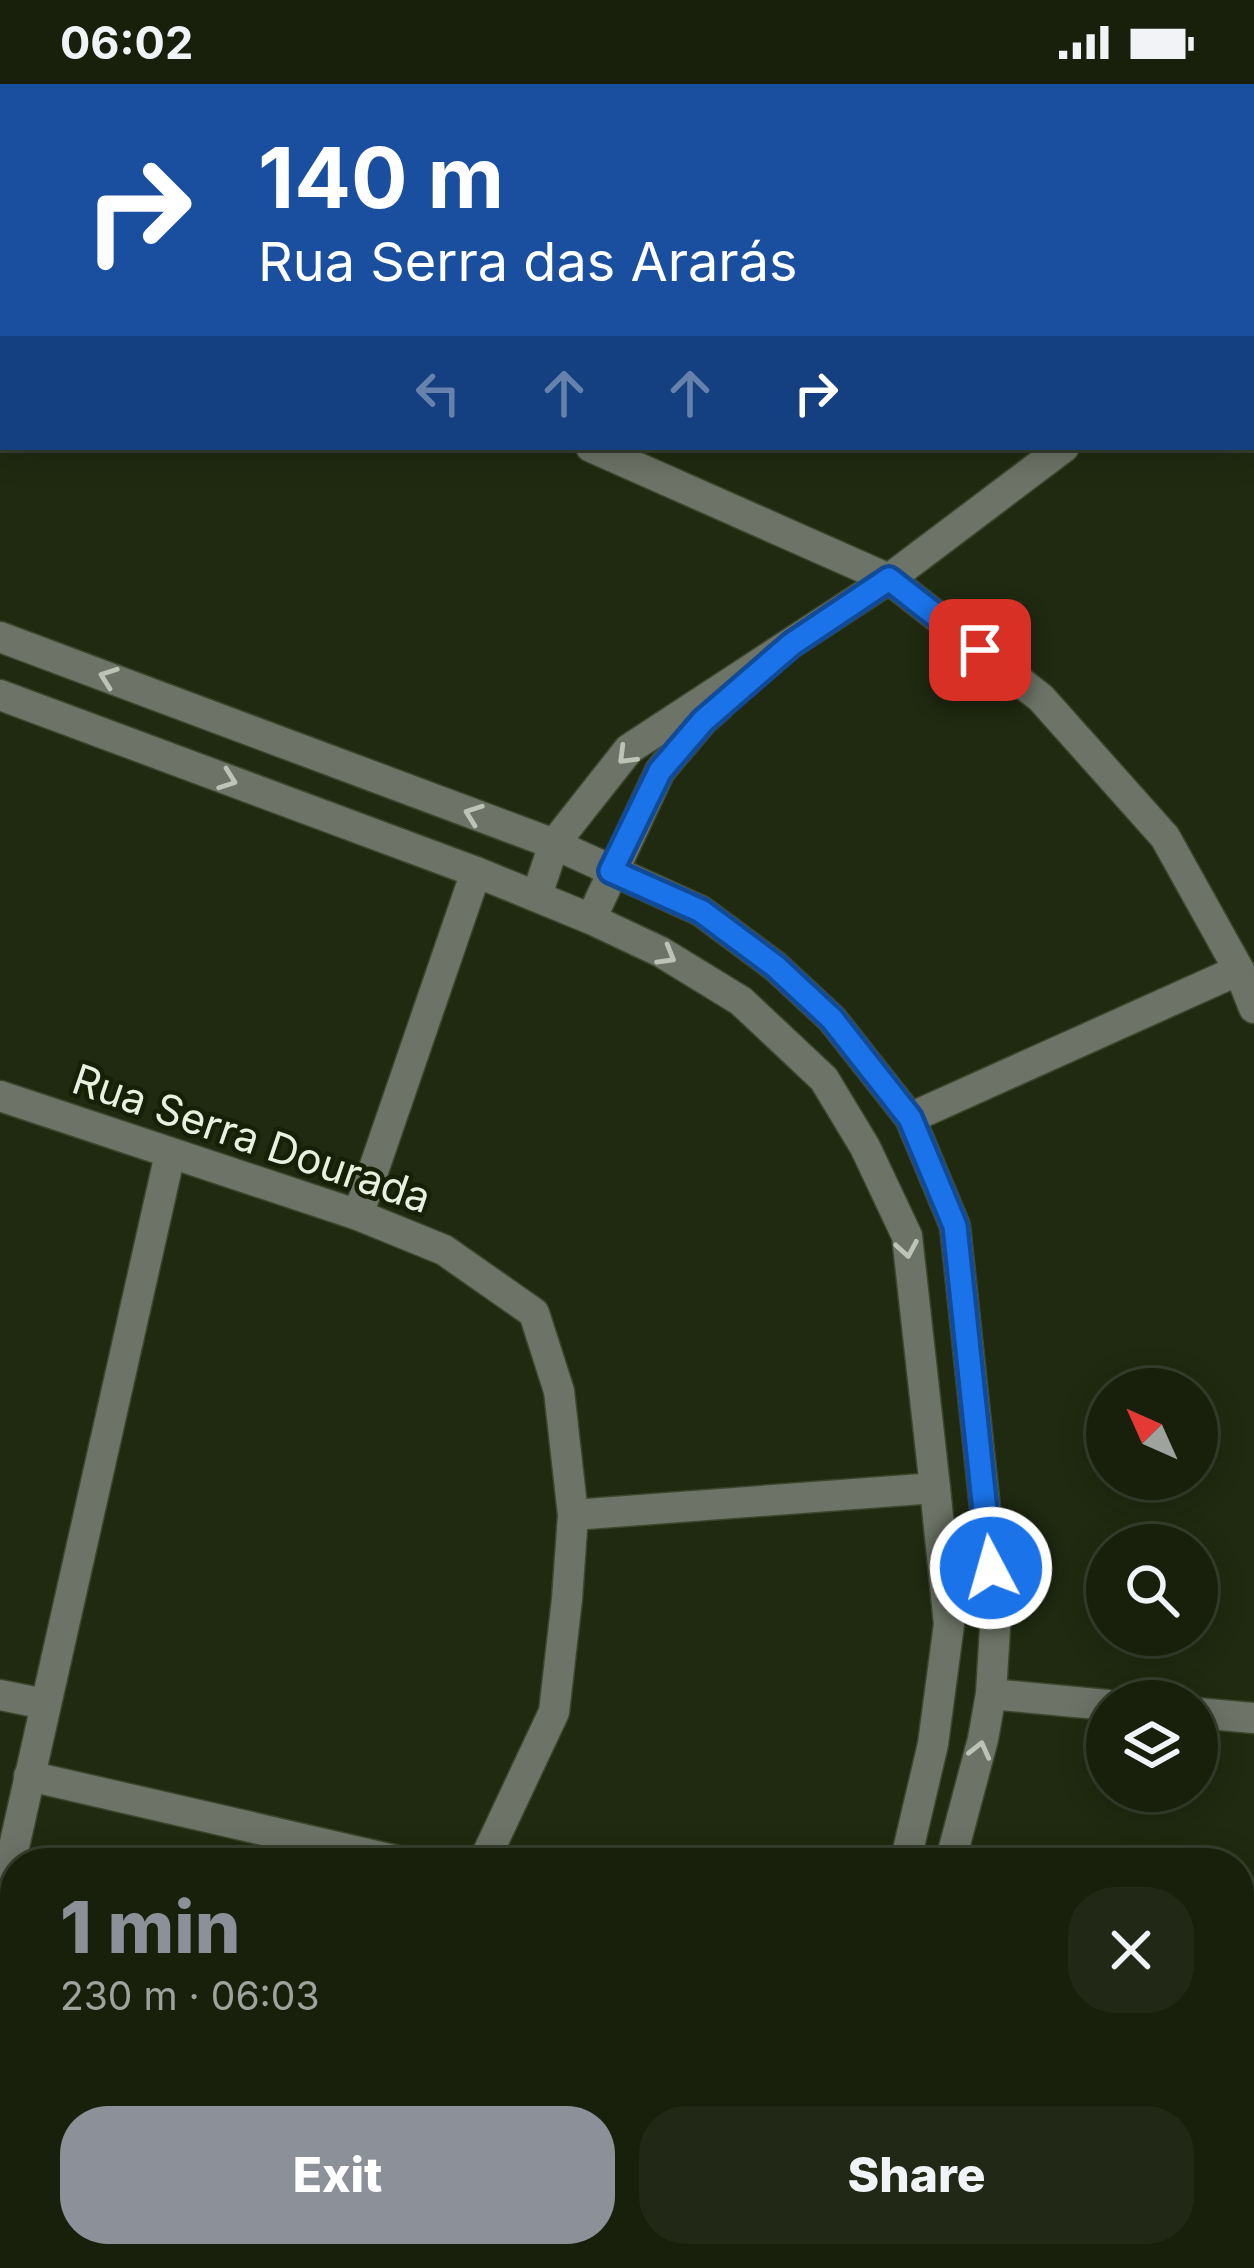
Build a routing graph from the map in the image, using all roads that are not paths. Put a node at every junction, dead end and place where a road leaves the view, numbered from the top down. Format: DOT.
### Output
graph roads {
  1 [pos="598,450"];
  2 [pos="1060,450"];
  3 [pos="889,579"];
  4 [pos="0,637"];
  5 [pos="792,644"];
  6 [pos="0,695"];
  7 [pos="554,844"];
  8 [pos="611,871"];
  9 [pos="476,872"];
  10 [pos="537,895"];
  11 [pos="591,919"];
  12 [pos="1239,970"];
  13 [pos="1254,1008"];
  14 [pos="0,1096"];
  15 [pos="910,1118"];
  16 [pos="170,1154"];
  17 [pos="358,1215"];
  18 [pos="935,1488"];
  19 [pos="573,1515"];
  20 [pos="991,1694"];
  21 [pos="0,1695"];
  22 [pos="1086,1703"];
  23 [pos="45,1704"];
  24 [pos="1218,1715"];
  25 [pos="1254,1718"];
  26 [pos="29,1776"];
  27 [pos="13,1848"];
  28 [pos="342,1848"];
  29 [pos="490,1848"];
  30 [pos="909,1848"];
  31 [pos="954,1848"];
  1 -- 3 [label="street"];
  2 -- 3 [label="street"];
  3 -- 5 [label="street"];
  3 -- 12 [label="street"];
  7 -- 4 [label="street, one-way"];
  5 -- 7 [label="street, one-way"];
  5 -- 8 [label="street"];
  6 -- 9 [label="street, one-way"];
  7 -- 8 [label="street"];
  7 -- 10 [label="street"];
  8 -- 11 [label="street"];
  8 -- 15 [label="street"];
  9 -- 10 [label="street"];
  9 -- 17 [label="street"];
  10 -- 11 [label="street"];
  11 -- 18 [label="street, one-way"];
  12 -- 13 [label="street"];
  12 -- 15 [label="street"];
  14 -- 16 [label="street, Rua Serra Dourada"];
  15 -- 20 [label="street"];
  16 -- 17 [label="street, Rua Serra Dourada"];
  16 -- 23 [label="street"];
  17 -- 19 [label="street, Rua Serra Dourada"];
  18 -- 19 [label="street"];
  18 -- 30 [label="street"];
  19 -- 29 [label="street, Rua Serra Dourada"];
  20 -- 22 [label="street"];
  31 -- 20 [label="street, one-way"];
  21 -- 23 [label="street"];
  23 -- 26 [label="street"];
  24 -- 25 [label="street"];
  26 -- 27 [label="street"];
  26 -- 28 [label="street"];
}
